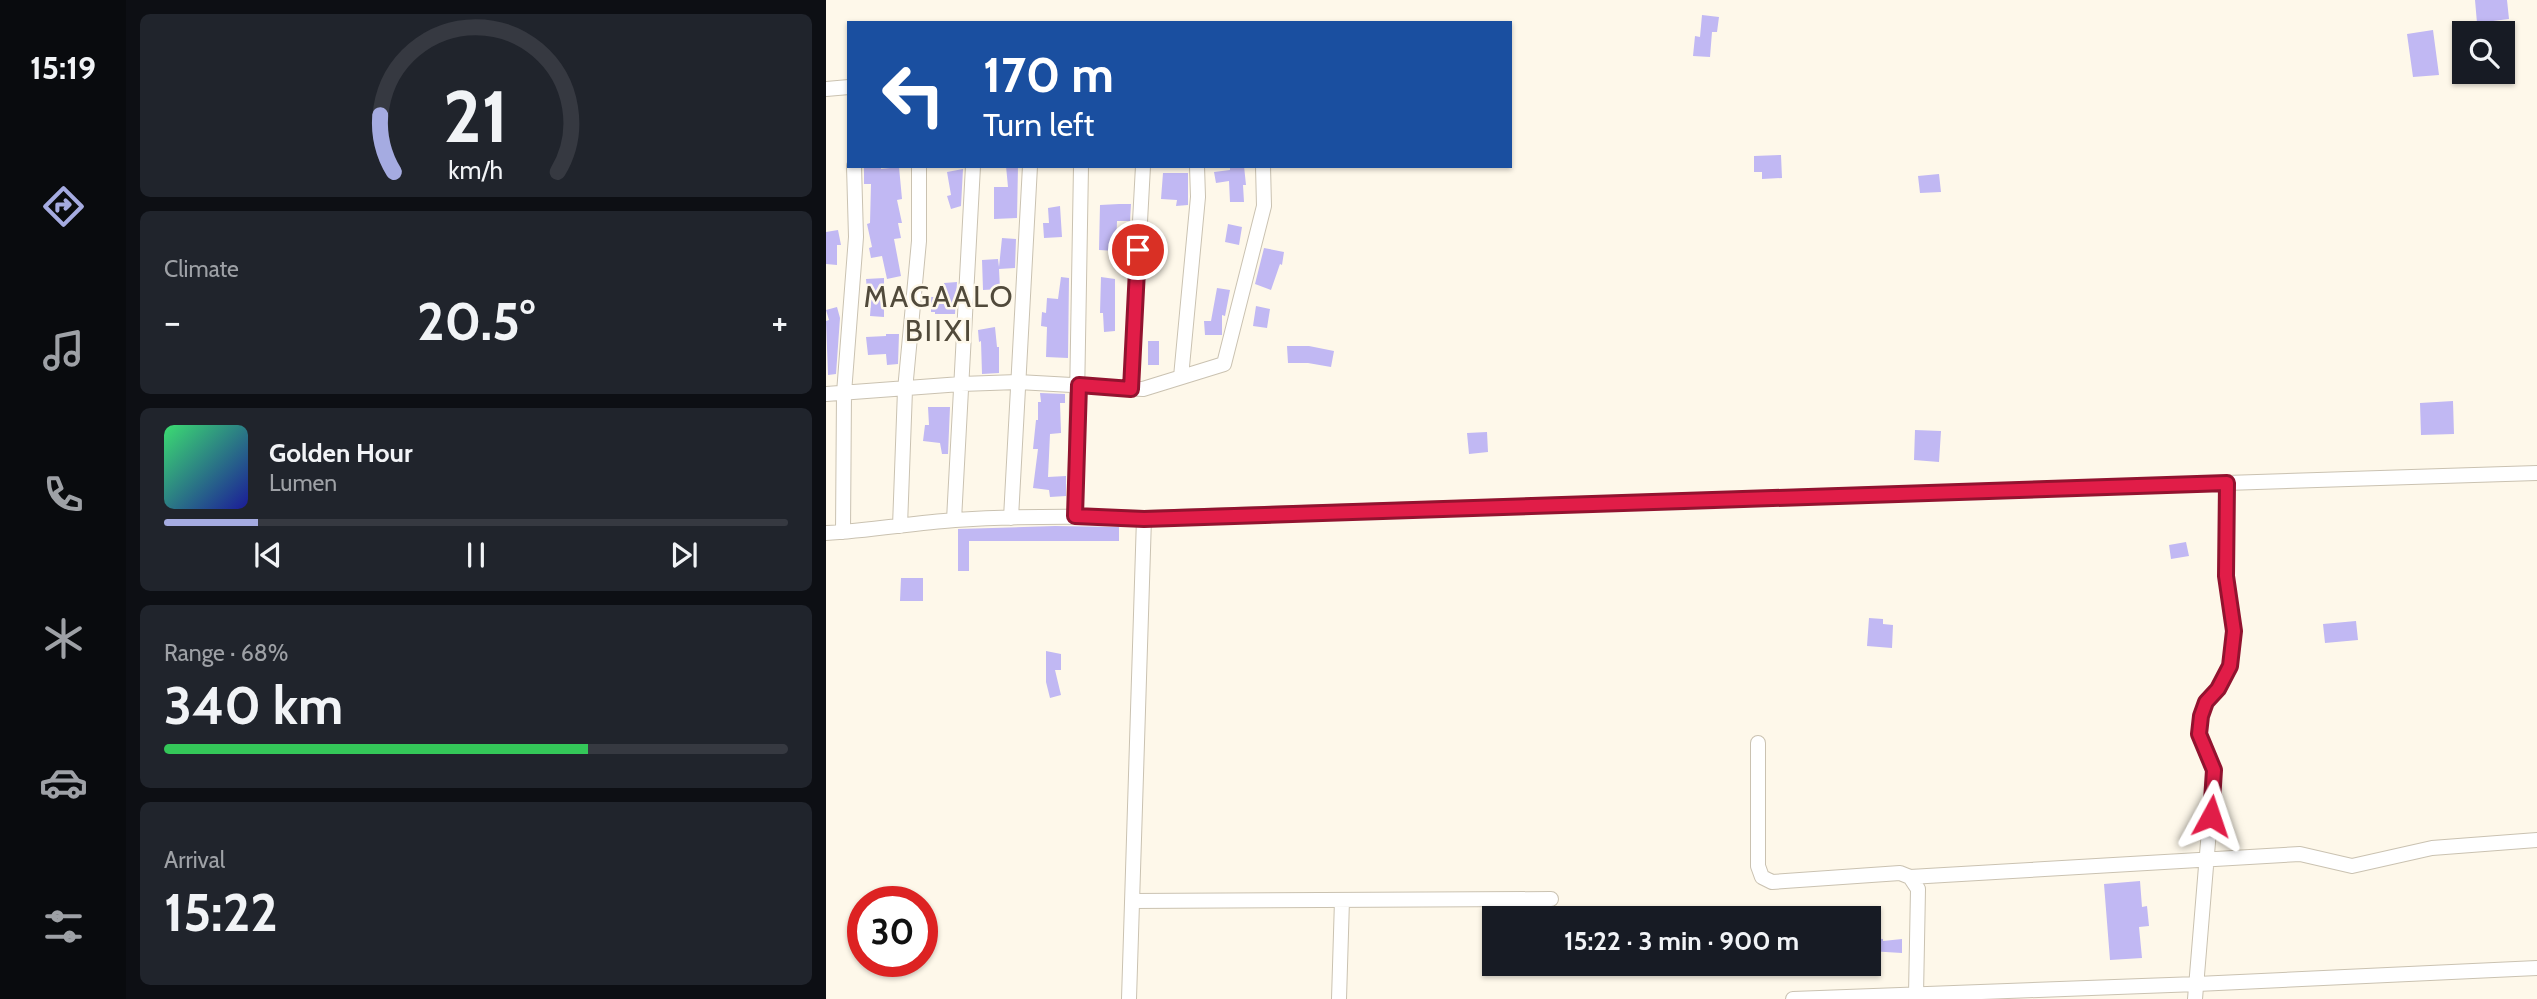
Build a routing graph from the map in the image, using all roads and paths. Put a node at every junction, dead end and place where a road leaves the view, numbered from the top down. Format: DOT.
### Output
graph roads {
  1 [pos="847,87"];
  2 [pos="826,89"];
  3 [pos="854,168"];
  4 [pos="919,168"];
  5 [pos="973,168"];
  6 [pos="1030,168"];
  7 [pos="1081,168"];
  8 [pos="1143,168"];
  9 [pos="1197,168"];
  10 [pos="1263,168"];
  11 [pos="1181,377"];
  12 [pos="1018,382"];
  13 [pos="961,384"];
  14 [pos="1079,385"];
  15 [pos="1131,389"];
  16 [pos="905,390"];
  17 [pos="844,393"];
  18 [pos="826,394"];
  19 [pos="2537,473"];
  20 [pos="2227,483"];
  21 [pos="1075,516"];
  22 [pos="1011,518"];
  23 [pos="1144,519"];
  24 [pos="954,520"];
  25 [pos="900,526"];
  26 [pos="843,532"];
  27 [pos="826,533"];
  28 [pos="1758,743"];
  29 [pos="2537,840"];
  30 [pos="2207,861"];
  31 [pos="1910,877"];
  32 [pos="1551,899"];
  33 [pos="1342,900"];
  34 [pos="1132,901"];
  35 [pos="2537,968"];
  36 [pos="2196,992"];
  37 [pos="1916,995"];
  38 [pos="1129,999"];
  39 [pos="1339,999"];
  40 [pos="1793,999"];
  1 -- 2 [label="street"];
  3 -- 17 [label="street"];
  4 -- 16 [label="street"];
  5 -- 13 [label="street"];
  6 -- 12 [label="street"];
  7 -- 14 [label="street"];
  8 -- 15 [label="street"];
  9 -- 11 [label="street"];
  10 -- 11 [label="street"];
  11 -- 15 [label="street"];
  12 -- 13 [label="street"];
  12 -- 14 [label="street"];
  12 -- 22 [label="street"];
  13 -- 16 [label="street"];
  13 -- 24 [label="street"];
  14 -- 15 [label="street"];
  14 -- 21 [label="street"];
  16 -- 17 [label="street"];
  16 -- 25 [label="street"];
  17 -- 18 [label="street"];
  17 -- 26 [label="street"];
  19 -- 20 [label="street"];
  20 -- 23 [label="street"];
  20 -- 30 [label="street"];
  21 -- 22 [label="street"];
  21 -- 23 [label="street"];
  22 -- 24 [label="street"];
  23 -- 34 [label="street"];
  24 -- 25 [label="street"];
  25 -- 26 [label="street"];
  26 -- 27 [label="street"];
  28 -- 31 [label="street"];
  29 -- 30 [label="street"];
  30 -- 31 [label="street"];
  30 -- 36 [label="street"];
  31 -- 37 [label="street"];
  32 -- 33 [label="street"];
  33 -- 34 [label="street"];
  33 -- 39 [label="street"];
  34 -- 38 [label="street"];
  35 -- 36 [label="street"];
  36 -- 37 [label="street"];
  37 -- 40 [label="street"];
}
